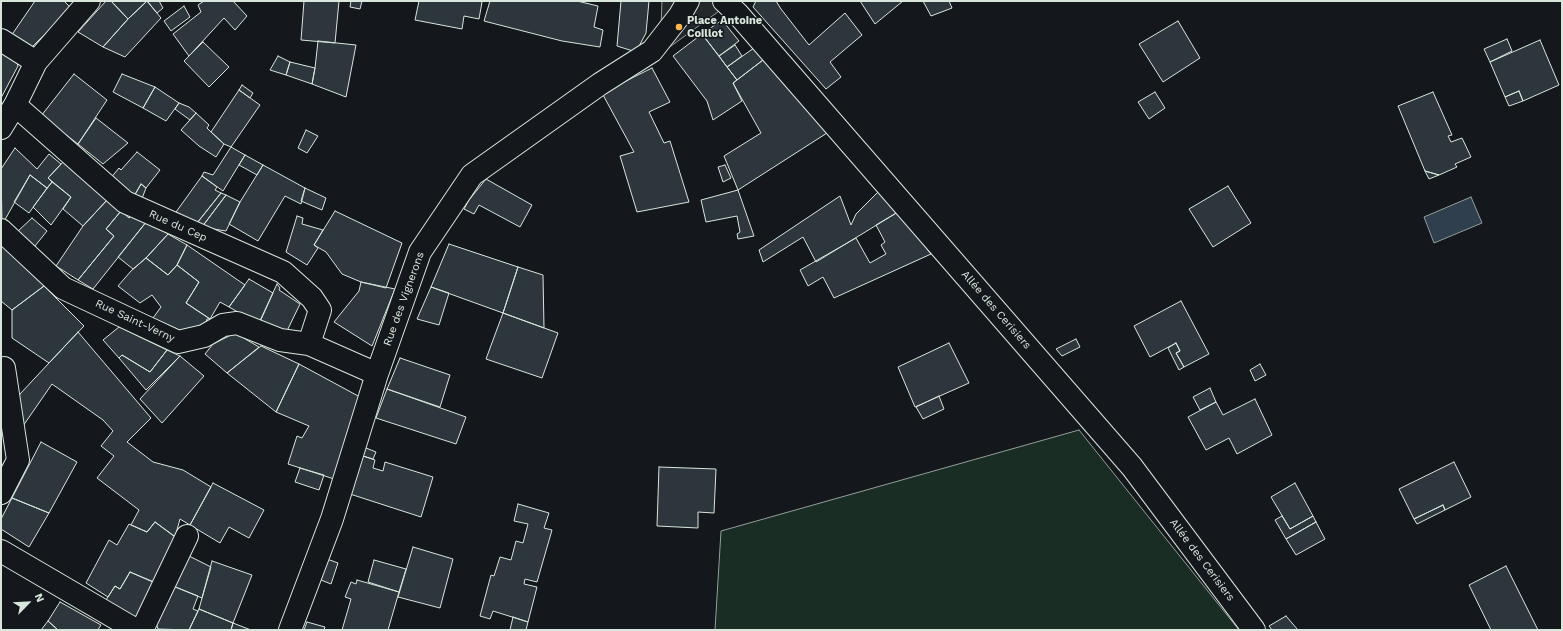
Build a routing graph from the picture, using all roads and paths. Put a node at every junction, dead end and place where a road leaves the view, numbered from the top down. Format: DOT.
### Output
graph roads {
  1 [pos="89,1"];
  2 [pos="688,1"];
  3 [pos="724,1"];
  4 [pos="1,40"];
  5 [pos="36,62"];
  6 [pos="15,105"];
  7 [pos="1,128"];
  8 [pos="1,230"];
  9 [pos="309,344"];
  10 [pos="4,368"];
  11 [pos="377,374"];
  12 [pos="1,494"];
  13 [pos="187,536"];
  14 [pos="1,551"];
  15 [pos="136,630"];
  16 [pos="142,630"];
  17 [pos="290,630"];
  18 [pos="1254,630"];
  1 -- 5 [label="street"];
  2 -- 11 [label="street, Rue des Vignerons"];
  3 -- 18 [label="street, Allée des Cerisiers"];
  4 -- 5 [label="street"];
  5 -- 6 [label="street"];
  6 -- 7 [label="street"];
  6 -- 9 [label="street, Rue du Cep"];
  8 -- 9 [label="street, Rue Saint-Verny"];
  9 -- 11 [label="street, Rue Saint-Verny"];
  10 -- 12 [label="street"];
  11 -- 17 [label="street, Rue des Vignerons"];
  13 -- 16 [label="street"];
  14 -- 15 [label="street"];
}
